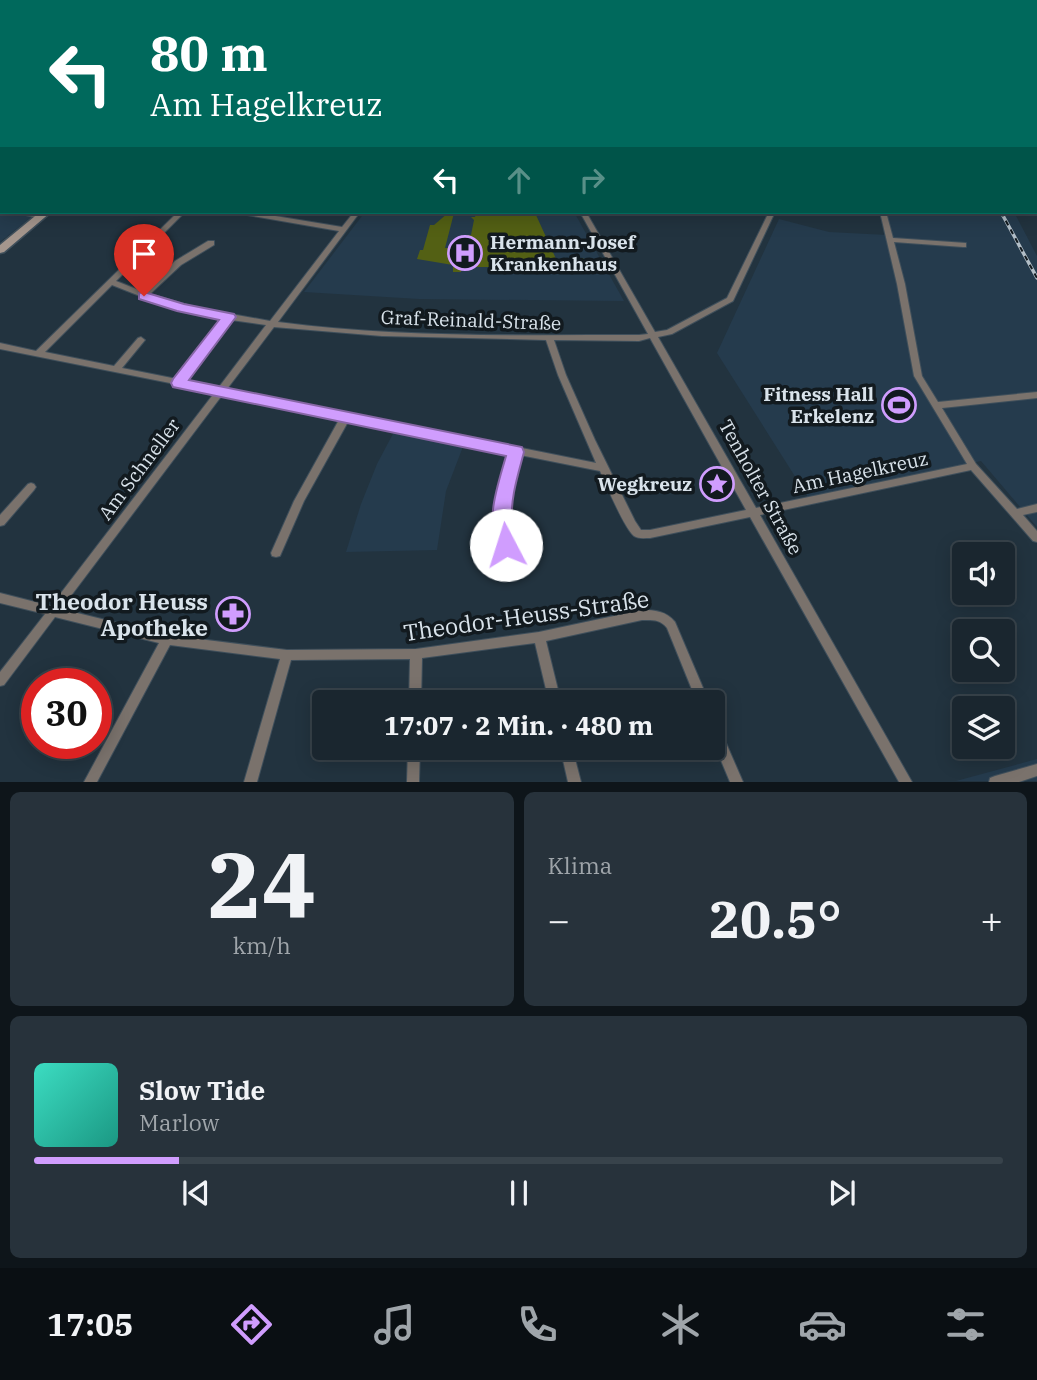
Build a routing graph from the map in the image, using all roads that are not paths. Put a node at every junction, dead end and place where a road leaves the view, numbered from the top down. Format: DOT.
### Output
graph roads {
  1 [pos="43,214"];
  2 [pos="180,214"];
  3 [pos="252,214"];
  4 [pos="356,214"];
  5 [pos="584,214"];
  6 [pos="771,214"];
  7 [pos="884,214"];
  8 [pos="344,230"];
  9 [pos="891,240"];
  10 [pos="211,243"];
  11 [pos="963,245"];
  12 [pos="0,250"];
  13 [pos="112,282"];
  14 [pos="144,296"];
  15 [pos="229,317"];
  16 [pos="271,325"];
  17 [pos="654,337"];
  18 [pos="549,338"];
  19 [pos="141,340"];
  20 [pos="0,346"];
  21 [pos="38,354"];
  22 [pos="115,370"];
  23 [pos="179,383"];
  24 [pos="220,391"];
  25 [pos="1037,395"];
  26 [pos="936,405"];
  27 [pos="345,418"];
  28 [pos="516,452"];
  29 [pos="973,466"];
  30 [pos="603,468"];
  31 [pos="31,487"];
  32 [pos="1037,508"];
  33 [pos="754,513"];
  34 [pos="1015,513"];
  35 [pos="0,522"];
  36 [pos="1037,538"];
  37 [pos="506,545"];
  38 [pos="276,553"];
  39 [pos="0,598"];
  40 [pos="54,611"];
  41 [pos="538,637"];
  42 [pos="167,640"];
  43 [pos="416,654"];
  44 [pos="287,655"];
  45 [pos="0,681"];
  46 [pos="415,690"];
  47 [pos="552,690"];
  48 [pos="698,690"];
  49 [pos="725,754"];
  50 [pos="414,760"];
  51 [pos="569,760"];
  52 [pos="1037,770"];
  53 [pos="90,782"];
  54 [pos="250,782"];
  55 [pos="413,782"];
  56 [pos="575,782"];
  57 [pos="737,782"];
  58 [pos="906,782"];
  59 [pos="995,782"];
  1 -- 12 [label="main road"];
  2 -- 13 [label="street"];
  3 -- 8 [label="street"];
  4 -- 8 [label="street, Am Schneller"];
  5 -- 17 [label="street, Tenholter Straße"];
  6 -- 17 [label="street, Graf-Reinald-Straße"];
  7 -- 9 [label="street"];
  8 -- 16 [label="street, Am Schneller"];
  9 -- 11 [label="street"];
  9 -- 26 [label="street"];
  10 -- 14 [label="street"];
  13 -- 14 [label="street, Graf-Reinald-Straße"];
  13 -- 21 [label="street"];
  14 -- 15 [label="street, Graf-Reinald-Straße"];
  15 -- 16 [label="street, Graf-Reinald-Straße"];
  15 -- 23 [label="street"];
  16 -- 18 [label="street, Graf-Reinald-Straße"];
  16 -- 24 [label="street, Am Schneller"];
  17 -- 18 [label="street, Graf-Reinald-Straße"];
  17 -- 33 [label="street, Tenholter Straße"];
  18 -- 30 [label="street"];
  19 -- 22 [label="street"];
  20 -- 21 [label="street"];
  21 -- 22 [label="street"];
  22 -- 23 [label="street"];
  23 -- 24 [label="street"];
  24 -- 27 [label="street"];
  24 -- 40 [label="street, Am Schneller"];
  25 -- 26 [label="street"];
  26 -- 29 [label="street"];
  27 -- 28 [label="street"];
  27 -- 38 [label="street"];
  28 -- 30 [label="street"];
  28 -- 37 [label="street"];
  29 -- 33 [label="street, Am Hagelkreuz"];
  29 -- 34 [label="street"];
  30 -- 33 [label="street, Am Hagelkreuz"];
  31 -- 35 [label="street"];
  32 -- 34 [label="street"];
  33 -- 58 [label="street, Tenholter Straße"];
  34 -- 36 [label="street"];
  39 -- 40 [label="street, Theodor-Heuss-Straße"];
  40 -- 42 [label="street, Theodor-Heuss-Straße"];
  40 -- 45 [label="street, Am Schneller"];
  41 -- 43 [label="street, Theodor-Heuss-Straße"];
  41 -- 47 [label="street"];
  41 -- 48 [label="street, Theodor-Heuss-Straße"];
  42 -- 44 [label="street, Theodor-Heuss-Straße"];
  42 -- 53 [label="street"];
  43 -- 44 [label="street, Theodor-Heuss-Straße"];
  43 -- 46 [label="street"];
  44 -- 54 [label="street"];
  49 -- 57 [label="street"];
  50 -- 55 [label="street"];
  51 -- 56 [label="street"];
  52 -- 59 [label="street"];
}
